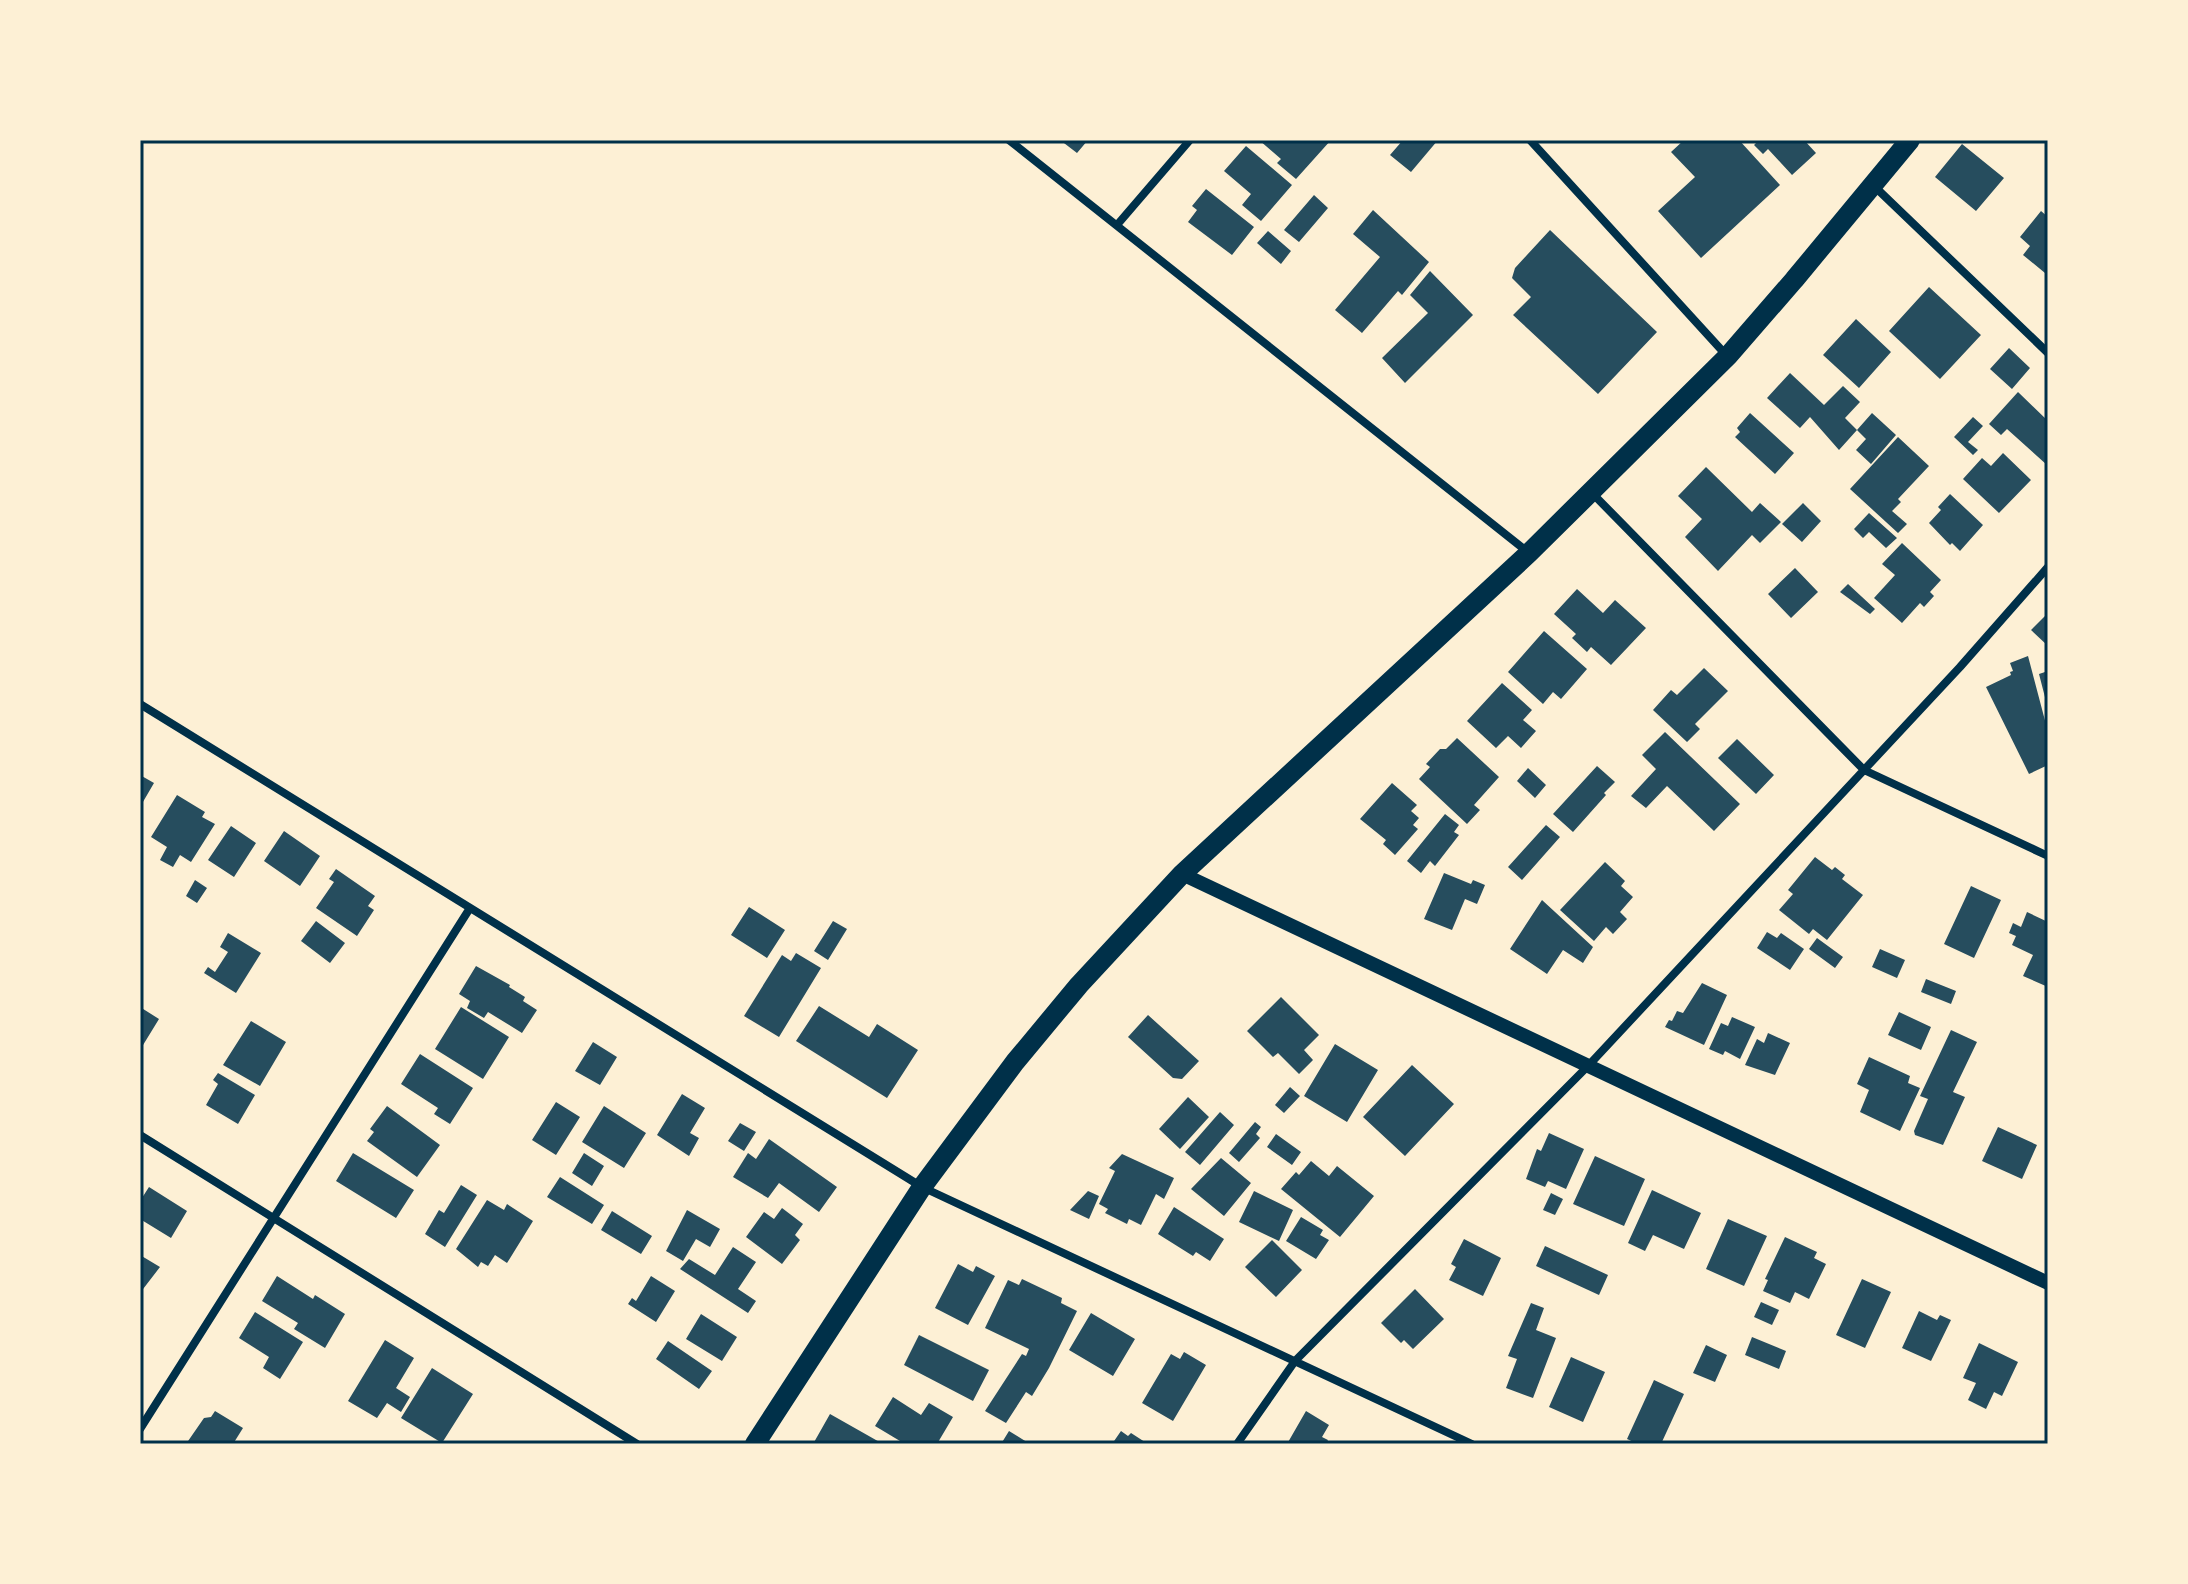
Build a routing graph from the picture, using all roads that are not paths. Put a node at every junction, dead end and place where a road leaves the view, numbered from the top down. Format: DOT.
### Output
graph roads {
  1 [pos="1009,140"];
  2 [pos="1190,140"];
  3 [pos="1530,140"];
  4 [pos="1910,140"];
  5 [pos="1874,186"];
  6 [pos="1117,225"];
  7 [pos="2048,353"];
  8 [pos="1728,356"];
  9 [pos="1592,493"];
  10 [pos="1529,553"];
  11 [pos="2048,567"];
  12 [pos="140,704"];
  13 [pos="1864,770"];
  14 [pos="2048,856"];
  15 [pos="1182,874"];
  16 [pos="470,908"];
  17 [pos="1588,1066"];
  18 [pos="140,1135"];
  19 [pos="922,1187"];
  20 [pos="274,1218"];
  21 [pos="2048,1283"];
  22 [pos="1295,1361"];
  23 [pos="140,1429"];
  24 [pos="637,1444"];
  25 [pos="755,1444"];
  26 [pos="1237,1444"];
  27 [pos="1472,1444"];
  1 -- 6 [label="street"];
  2 -- 6 [label="street"];
  3 -- 8 [label="street"];
  4 -- 5 [label="main road"];
  5 -- 7 [label="street"];
  5 -- 8 [label="main road"];
  6 -- 10 [label="street"];
  8 -- 9 [label="main road"];
  9 -- 10 [label="main road"];
  9 -- 13 [label="street"];
  10 -- 15 [label="main road"];
  11 -- 13 [label="street"];
  12 -- 16 [label="street"];
  13 -- 14 [label="street"];
  13 -- 17 [label="street"];
  15 -- 17 [label="street"];
  15 -- 19 [label="main road"];
  16 -- 19 [label="street"];
  16 -- 20 [label="street"];
  17 -- 21 [label="street"];
  17 -- 22 [label="street"];
  18 -- 20 [label="street"];
  19 -- 22 [label="street"];
  19 -- 25 [label="main road"];
  20 -- 23 [label="street"];
  20 -- 24 [label="street"];
  22 -- 26 [label="street"];
  22 -- 27 [label="street"];
}
